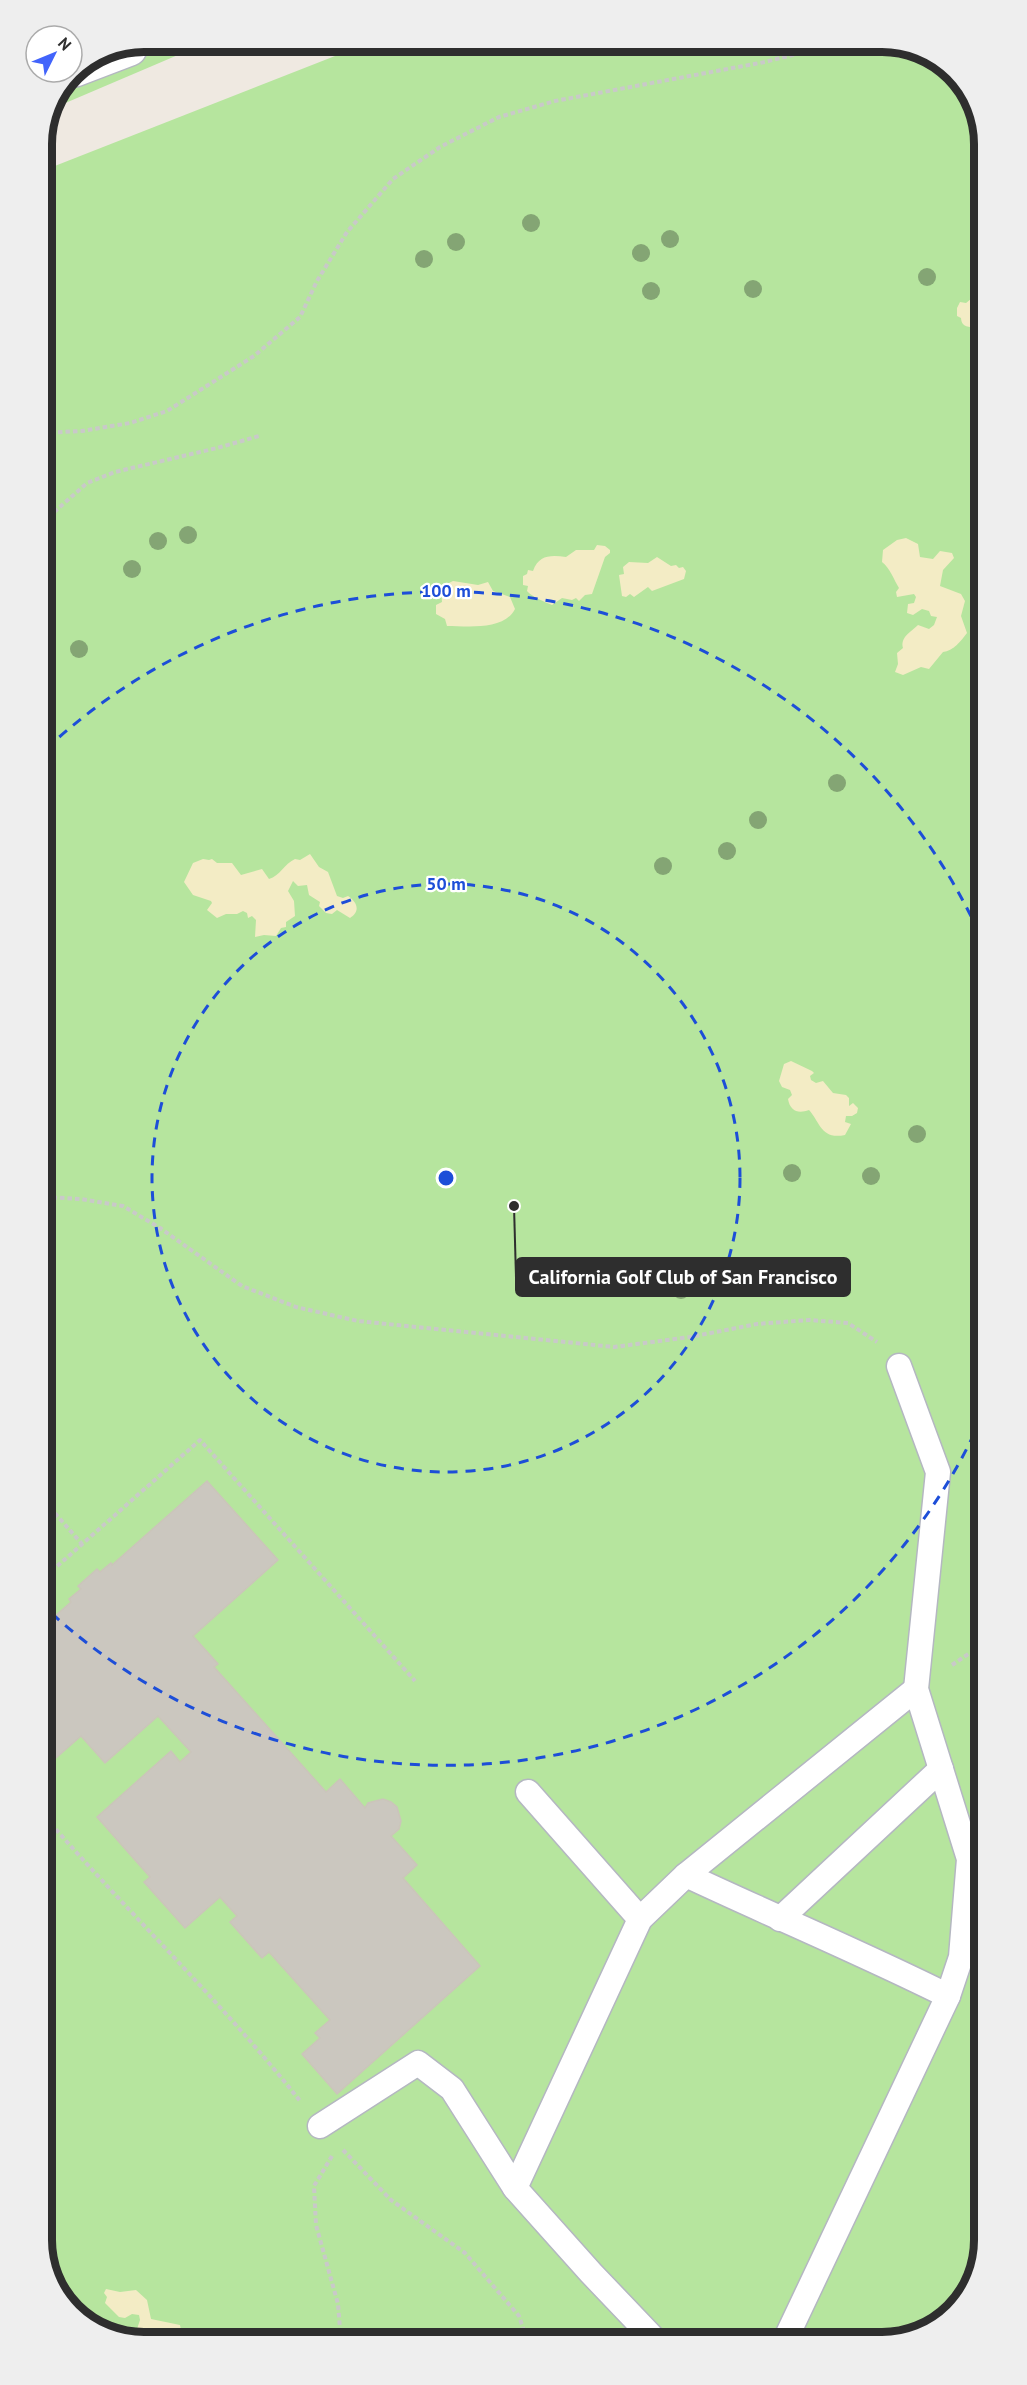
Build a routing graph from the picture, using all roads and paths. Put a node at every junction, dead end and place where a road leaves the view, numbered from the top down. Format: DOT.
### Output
graph roads {
  1 [pos="801,53"];
  2 [pos="53,432"];
  3 [pos="259,436"];
  4 [pos="53,513"];
  5 [pos="52,1197"];
  6 [pos="899,1366"];
  7 [pos="52,1510"];
  8 [pos="82,1544"];
  9 [pos="52,1570"];
  10 [pos="415,1680"];
  11 [pos="916,1689"];
  12 [pos="940,1769"];
  13 [pos="528,1792"];
  14 [pos="52,1825"];
  15 [pos="686,1875"];
  16 [pos="639,1919"];
  17 [pos="780,1919"];
  18 [pos="948,1996"];
  19 [pos="320,2126"];
  20 [pos="339,2146"];
  21 [pos="515,2188"];
  22 [pos="340,2332"];
  23 [pos="524,2332"];
  24 [pos="647,2332"];
  25 [pos="789,2332"];
  1 -- 2 [label="path"];
  3 -- 4 [label="path"];
  5 -- 6 [label="path"];
  6 -- 11 [label="lane"];
  7 -- 8 [label="path"];
  8 -- 9 [label="path"];
  8 -- 10 [label="path"];
  11 -- 12 [label="lane"];
  11 -- 15 [label="lane"];
  12 -- 17 [label="lane"];
  12 -- 18 [label="lane"];
  13 -- 16 [label="lane"];
  14 -- 19 [label="path"];
  15 -- 16 [label="lane"];
  15 -- 17 [label="lane"];
  16 -- 21 [label="lane"];
  17 -- 18 [label="lane"];
  18 -- 25 [label="lane"];
  19 -- 20 [label="path"];
  19 -- 21 [label="lane"];
  20 -- 22 [label="path"];
  20 -- 23 [label="path"];
  21 -- 24 [label="lane"];
}
